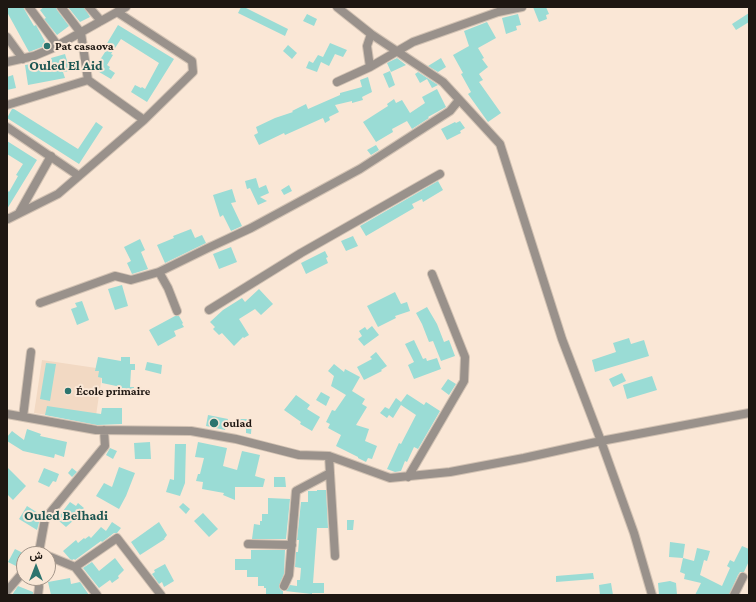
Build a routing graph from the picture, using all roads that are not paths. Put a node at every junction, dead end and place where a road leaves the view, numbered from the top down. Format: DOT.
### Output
graph roads {
  1 [pos="29,7"];
  2 [pos="61,7"];
  3 [pos="89,7"];
  4 [pos="126,7"];
  5 [pos="337,7"];
  6 [pos="522,7"];
  7 [pos="117,12"];
  8 [pos="101,21"];
  9 [pos="81,32"];
  10 [pos="371,34"];
  11 [pos="7,37"];
  12 [pos="58,46"];
  13 [pos="398,52"];
  14 [pos="23,59"];
  15 [pos="7,62"];
  16 [pos="370,67"];
  17 [pos="88,80"];
  18 [pos="337,82"];
  19 [pos="459,100"];
  20 [pos="7,105"];
  21 [pos="144,120"];
  22 [pos="7,127"];
  23 [pos="51,156"];
  24 [pos="440,174"];
  25 [pos="80,176"];
  26 [pos="19,214"];
  27 [pos="7,218"];
  28 [pos="159,272"];
  29 [pos="432,274"];
  30 [pos="40,302"];
  31 [pos="209,310"];
  32 [pos="177,311"];
  33 [pos="32,352"];
  34 [pos="749,413"];
  35 [pos="7,414"];
  36 [pos="23,417"];
  37 [pos="104,430"];
  38 [pos="601,441"];
  39 [pos="329,456"];
  40 [pos="330,473"];
  41 [pos="408,477"];
  42 [pos="248,544"];
  43 [pos="292,545"];
  44 [pos="41,546"];
  45 [pos="335,556"];
  46 [pos="56,559"];
  47 [pos="75,567"];
  48 [pos="743,577"];
  49 [pos="16,580"];
  50 [pos="284,586"];
  51 [pos="7,591"];
  52 [pos="97,595"];
  53 [pos="161,595"];
  54 [pos="652,595"];
  55 [pos="734,595"];
  1 -- 12 [label="street"];
  2 -- 9 [label="street"];
  3 -- 8 [label="street"];
  4 -- 7 [label="street"];
  5 -- 10 [label="street"];
  6 -- 13 [label="street"];
  7 -- 8 [label="street"];
  7 -- 21 [label="street"];
  8 -- 9 [label="street"];
  9 -- 12 [label="street"];
  9 -- 17 [label="street"];
  10 -- 13 [label="street"];
  10 -- 16 [label="street"];
  11 -- 14 [label="street"];
  12 -- 14 [label="street"];
  13 -- 16 [label="street"];
  13 -- 19 [label="street"];
  14 -- 15 [label="street"];
  16 -- 18 [label="street"];
  17 -- 20 [label="street"];
  17 -- 21 [label="street"];
  19 -- 28 [label="street"];
  19 -- 38 [label="street"];
  21 -- 25 [label="street"];
  22 -- 23 [label="street"];
  23 -- 25 [label="street"];
  23 -- 26 [label="street"];
  24 -- 31 [label="street"];
  25 -- 26 [label="street"];
  26 -- 27 [label="street"];
  28 -- 30 [label="street"];
  28 -- 32 [label="street"];
  29 -- 41 [label="street"];
  33 -- 36 [label="street"];
  34 -- 38 [label="street"];
  35 -- 36 [label="street"];
  36 -- 37 [label="street"];
  37 -- 39 [label="street"];
  37 -- 44 [label="street"];
  38 -- 41 [label="street"];
  38 -- 54 [label="street"];
  39 -- 40 [label="street"];
  39 -- 41 [label="street"];
  40 -- 43 [label="street"];
  40 -- 45 [label="street"];
  42 -- 43 [label="street"];
  43 -- 50 [label="street"];
  46 -- 47 [label="street"];
  47 -- 52 [label="street"];
  47 -- 53 [label="street"];
  48 -- 55 [label="street"];
  49 -- 51 [label="street"];
}
